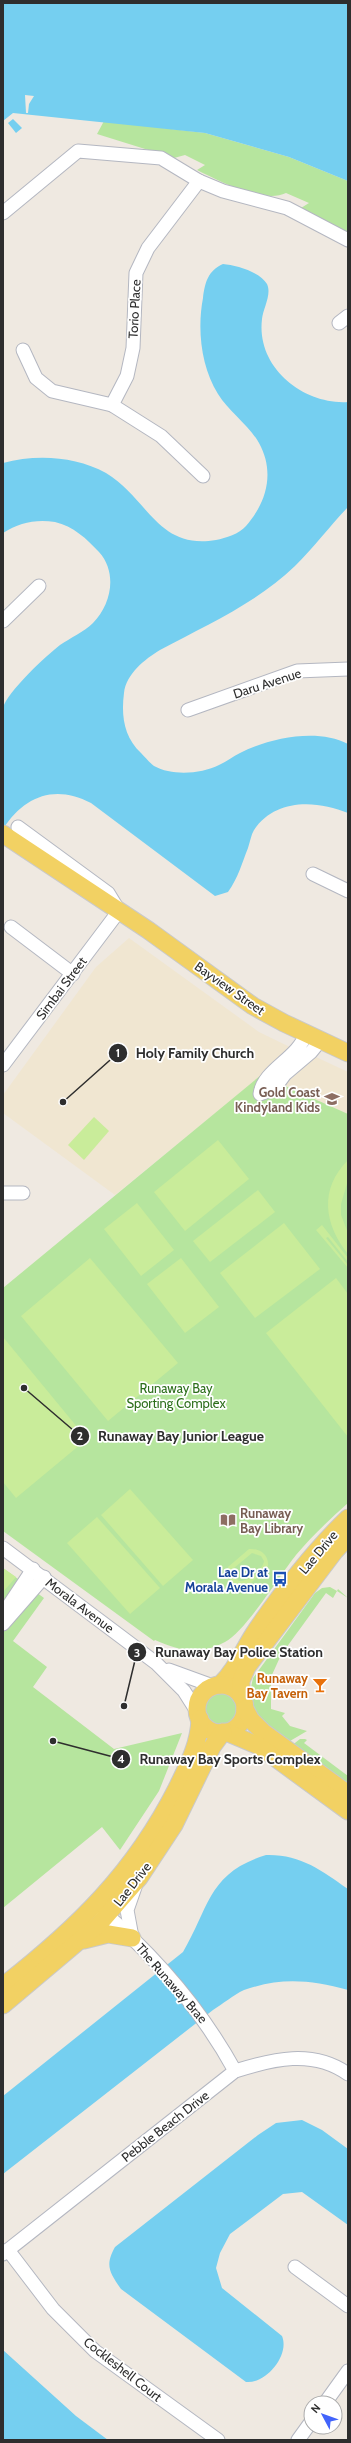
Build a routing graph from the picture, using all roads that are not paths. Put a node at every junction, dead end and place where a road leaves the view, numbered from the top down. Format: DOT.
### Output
graph roads {
  1 [pos="199,181"];
  2 [pos="3,213"];
  3 [pos="348,240"];
  4 [pos="23,350"];
  5 [pos="112,406"];
  6 [pos="203,476"];
  7 [pos="39,586"];
  8 [pos="3,621"];
  9 [pos="348,669"];
  10 [pos="188,710"];
  11 [pos="10,833"];
  12 [pos="313,874"];
  13 [pos="348,891"];
  14 [pos="119,911"];
  15 [pos="11,927"];
  16 [pos="73,974"];
  17 [pos="348,1053"];
  18 [pos="3,1065"];
  19 [pos="3,1193"];
  20 [pos="23,1193"];
  21 [pos="348,1518"];
  22 [pos="348,1537"];
  23 [pos="3,1548"];
  24 [pos="33,1569"];
  25 [pos="44,1577"];
  26 [pos="3,1614"];
  27 [pos="3,1624"];
  28 [pos="156,1663"];
  29 [pos="217,1686"];
  30 [pos="243,1703"];
  31 [pos="199,1716"];
  32 [pos="225,1732"];
  33 [pos="348,1794"];
  34 [pos="348,1811"];
  35 [pos="139,1878"];
  36 [pos="102,1911"];
  37 [pos="132,1938"];
  38 [pos="80,1942"];
  39 [pos="3,1986"];
  40 [pos="3,2005"];
  41 [pos="235,2071"];
  42 [pos="348,2074"];
  43 [pos="5,2252"];
  44 [pos="296,2267"];
  45 [pos="348,2306"];
  46 [pos="348,2371"];
  47 [pos="331,2395"];
  48 [pos="218,2440"];
  1 -- 2 [label="street"];
  1 -- 3 [label="street"];
  1 -- 5 [label="street, Torio Place"];
  4 -- 5 [label="street"];
  5 -- 6 [label="street"];
  7 -- 8 [label="street"];
  9 -- 10 [label="street, Daru Avenue"];
  11 -- 14 [label="main road, Bayview Street"];
  12 -- 13 [label="street"];
  14 -- 16 [label="street, Simbai Street"];
  14 -- 17 [label="main road, Bayview Street"];
  15 -- 16 [label="street"];
  16 -- 18 [label="street, Simbai Street"];
  19 -- 20 [label="street"];
  21 -- 29 [label="main road, Lae Drive"];
  22 -- 30 [label="main road, Lae Drive"];
  23 -- 24 [label="street, Morala Avenue"];
  24 -- 25 [label="street, Morala Avenue"];
  24 -- 26 [label="street"];
  25 -- 27 [label="street"];
  25 -- 28 [label="street, Morala Avenue"];
  28 -- 29 [label="street, Morala Avenue"];
  28 -- 31 [label="street, Morala Avenue"];
  29 -- 30 [label="main road"];
  29 -- 31 [label="main road"];
  30 -- 32 [label="main road"];
  30 -- 33 [label="main road"];
  31 -- 32 [label="main road"];
  31 -- 36 [label="main road, Lae Drive"];
  32 -- 34 [label="main road"];
  32 -- 35 [label="main road, Lae Drive"];
  35 -- 36 [label="main road, Lae Drive"];
  35 -- 37 [label="street"];
  36 -- 37 [label="street, The Runaway Brae"];
  36 -- 38 [label="main road, Lae Drive"];
  36 -- 39 [label="main road, Lae Drive"];
  37 -- 38 [label="main road"];
  37 -- 41 [label="street, The Runaway Brae"];
  38 -- 40 [label="main road, Lae Drive"];
  41 -- 42 [label="street, Pebble Beach Drive"];
  41 -- 43 [label="street, Pebble Beach Drive"];
  43 -- 48 [label="street, Cockleshell Court"];
  44 -- 45 [label="street"];
  46 -- 47 [label="street"];
}
